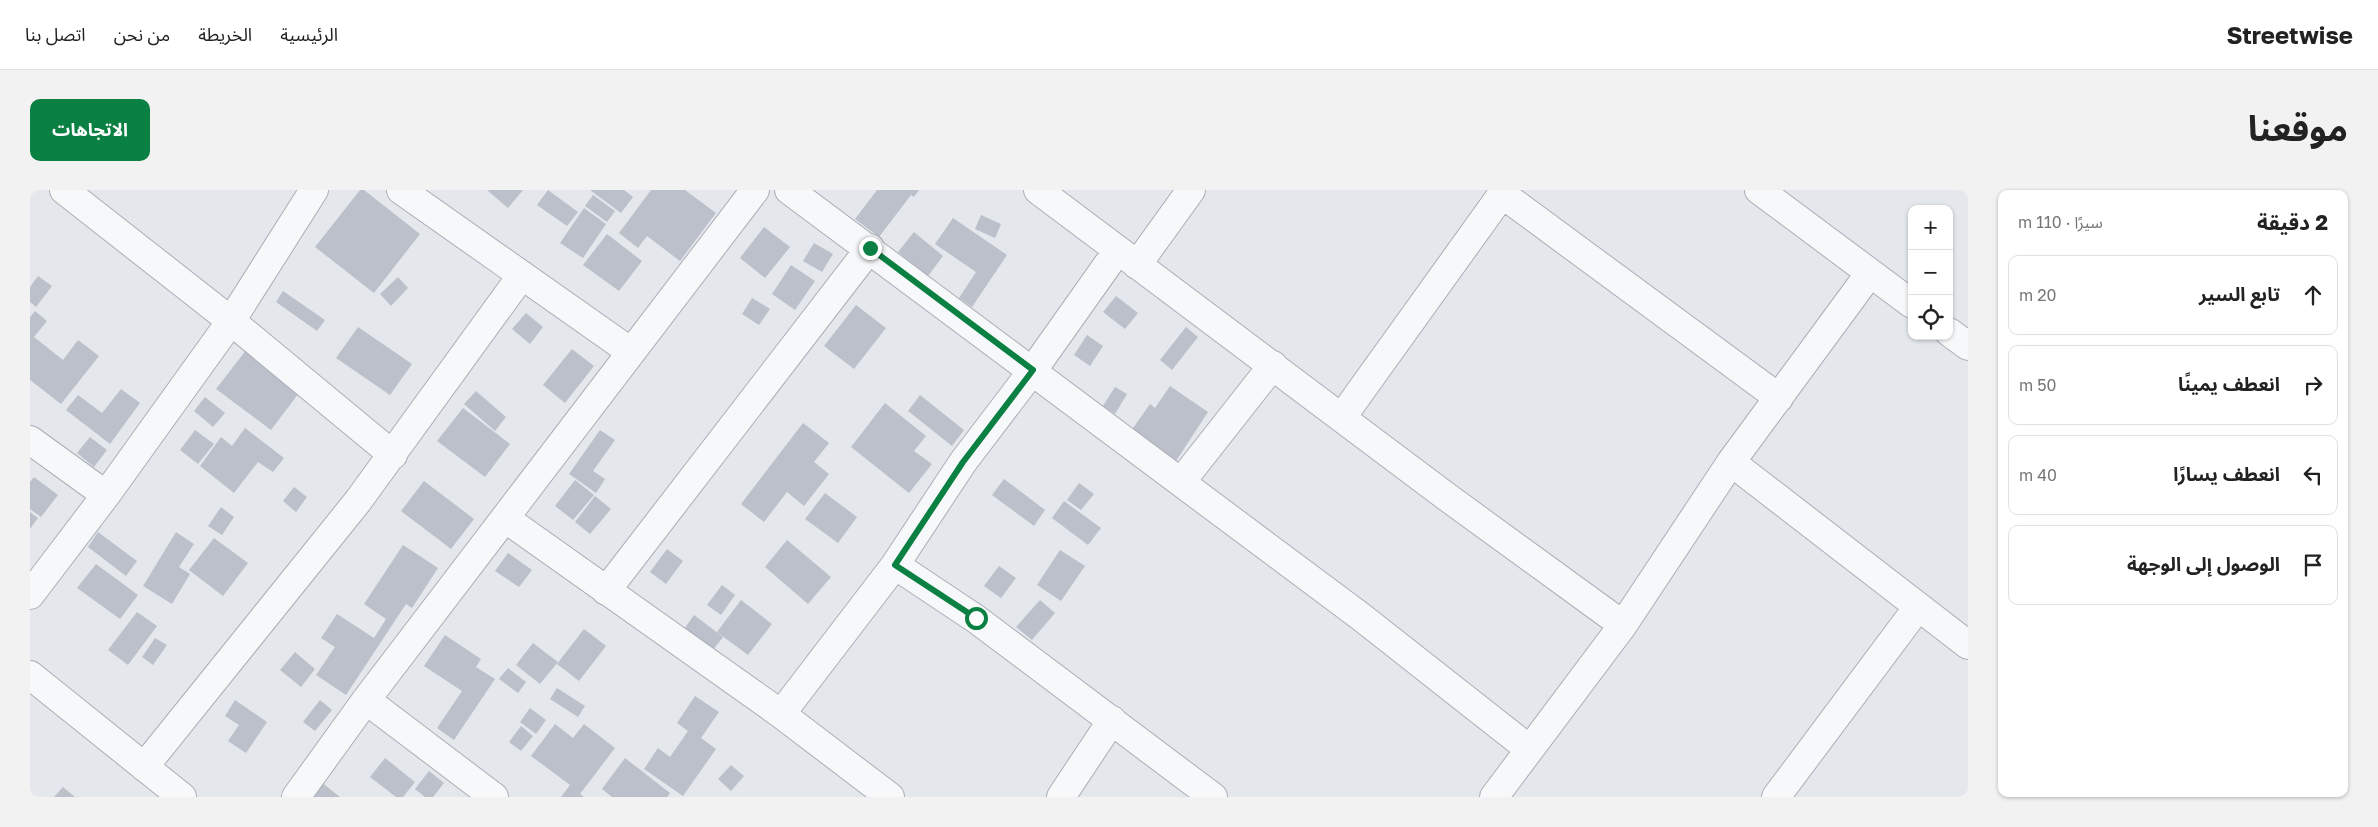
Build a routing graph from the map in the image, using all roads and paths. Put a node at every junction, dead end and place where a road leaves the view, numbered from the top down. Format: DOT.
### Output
graph roads {
  1 [pos="64,190"];
  2 [pos="314,190"];
  3 [pos="401,190"];
  4 [pos="755,190"];
  5 [pos="1038,190"];
  6 [pos="1190,190"];
  7 [pos="1760,190"];
  8 [pos="1503,192"];
  9 [pos="807,195"];
  10 [pos="870,248"];
  11 [pos="1127,257"];
  12 [pos="1870,273"];
  13 [pos="522,275"];
  14 [pos="1908,301"];
  15 [pos="231,321"];
  16 [pos="1953,335"];
  17 [pos="1968,346"];
  18 [pos="631,352"];
  19 [pos="1272,366"];
  20 [pos="1033,370"];
  21 [pos="1778,398"];
  22 [pos="1342,418"];
  23 [pos="30,440"];
  24 [pos="393,455"];
  25 [pos="1731,462"];
  26 [pos="1181,482"];
  27 [pos="106,495"];
  28 [pos="506,519"];
  29 [pos="895,565"];
  30 [pos="606,591"];
  31 [pos="30,595"];
  32 [pos="1918,607"];
  33 [pos="1623,625"];
  34 [pos="1968,644"];
  35 [pos="30,675"];
  36 [pos="366,700"];
  37 [pos="781,714"];
  38 [pos="1112,720"];
  39 [pos="1530,749"];
  40 [pos="144,767"];
  41 [pos="182,797"];
  42 [pos="296,797"];
  43 [pos="494,797"];
  44 [pos="890,797"];
  45 [pos="1062,797"];
  46 [pos="1213,797"];
  47 [pos="1494,797"];
  48 [pos="1776,797"];
  1 -- 15 [label="street"];
  2 -- 15 [label="street"];
  3 -- 13 [label="street"];
  4 -- 18 [label="street"];
  5 -- 11 [label="street"];
  6 -- 11 [label="street"];
  7 -- 12 [label="street"];
  8 -- 21 [label="street"];
  8 -- 22 [label="street"];
  9 -- 10 [label="street"];
  10 -- 20 [label="street"];
  10 -- 30 [label="street"];
  11 -- 19 [label="street"];
  11 -- 20 [label="street"];
  12 -- 14 [label="street"];
  12 -- 21 [label="street"];
  13 -- 18 [label="street"];
  13 -- 24 [label="street"];
  15 -- 24 [label="street"];
  15 -- 27 [label="street"];
  16 -- 17 [label="street"];
  18 -- 28 [label="street"];
  19 -- 22 [label="street"];
  19 -- 26 [label="street"];
  20 -- 26 [label="street"];
  20 -- 29 [label="street"];
  21 -- 25 [label="street"];
  22 -- 33 [label="street"];
  23 -- 27 [label="street"];
  24 -- 40 [label="street"];
  25 -- 32 [label="street"];
  25 -- 33 [label="street"];
  26 -- 39 [label="street"];
  27 -- 31 [label="street"];
  28 -- 30 [label="street"];
  28 -- 36 [label="street"];
  29 -- 37 [label="street"];
  29 -- 38 [label="street"];
  30 -- 37 [label="street"];
  32 -- 34 [label="street"];
  32 -- 48 [label="street"];
  33 -- 39 [label="street"];
  35 -- 40 [label="street"];
  36 -- 42 [label="street"];
  36 -- 43 [label="street"];
  37 -- 44 [label="street"];
  38 -- 45 [label="street"];
  38 -- 46 [label="street"];
  39 -- 47 [label="street"];
  40 -- 41 [label="street"];
}
